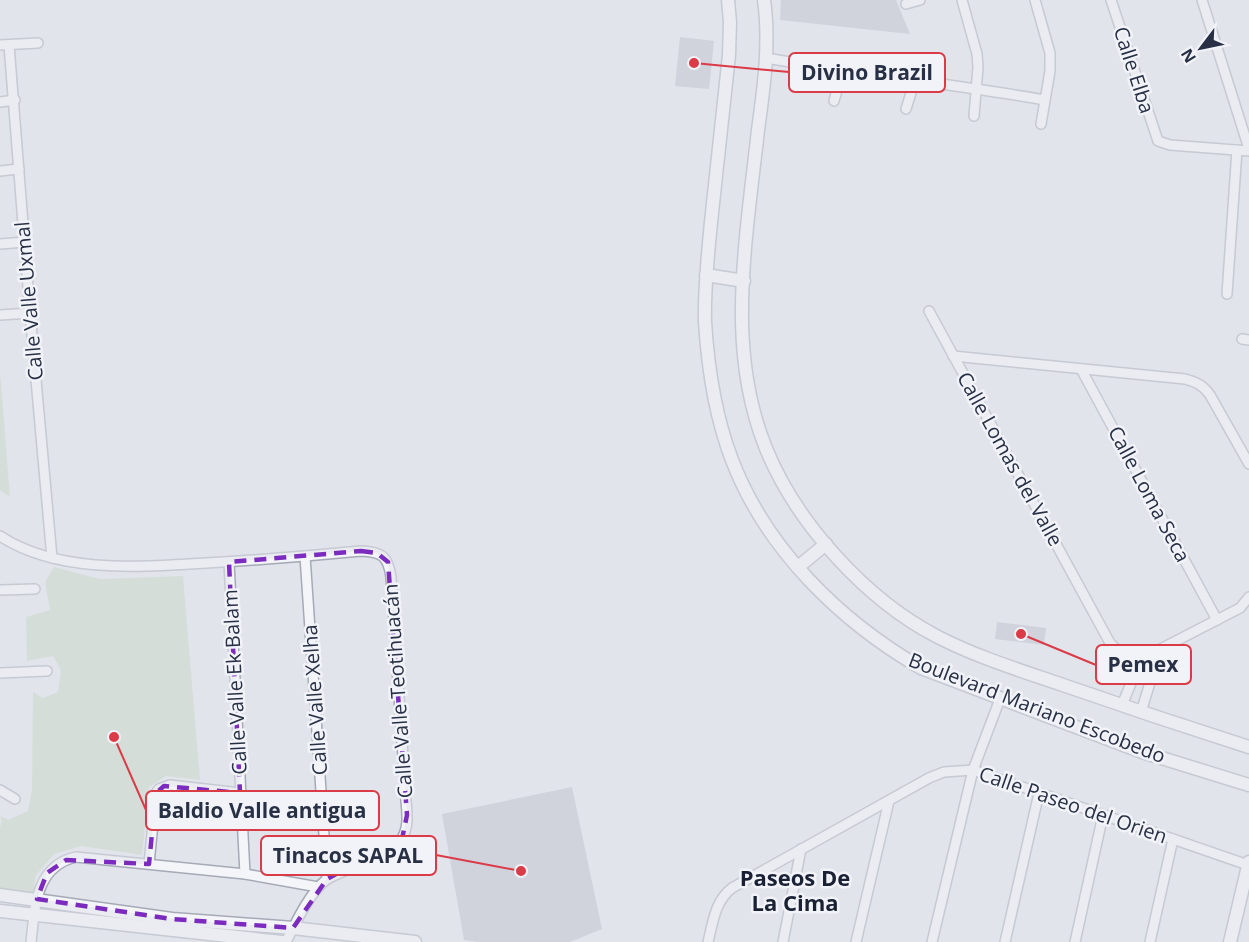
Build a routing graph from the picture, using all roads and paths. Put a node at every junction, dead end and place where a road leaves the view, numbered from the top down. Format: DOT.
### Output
graph roads {
  1 [pos="728,0"];
  2 [pos="764,0"];
  3 [pos="920,0"];
  4 [pos="962,0"];
  5 [pos="1035,0"];
  6 [pos="1111,0"];
  7 [pos="1202,0"];
  8 [pos="906,4"];
  9 [pos="38,43"];
  10 [pos="5,45"];
  11 [pos="766,58"];
  12 [pos="842,72"];
  13 [pos="915,80"];
  14 [pos="975,88"];
  15 [pos="15,100"];
  16 [pos="1046,100"];
  17 [pos="834,101"];
  18 [pos="0,102"];
  19 [pos="906,109"];
  20 [pos="974,116"];
  21 [pos="1041,124"];
  22 [pos="1237,150"];
  23 [pos="1249,150"];
  24 [pos="19,169"];
  25 [pos="0,171"];
  26 [pos="25,242"];
  27 [pos="0,244"];
  28 [pos="706,275"];
  29 [pos="744,281"];
  30 [pos="1227,294"];
  31 [pos="928,311"];
  32 [pos="30,314"];
  33 [pos="0,315"];
  34 [pos="953,356"];
  35 [pos="1081,369"];
  36 [pos="1249,464"];
  37 [pos="0,536"];
  38 [pos="826,544"];
  39 [pos="305,556"];
  40 [pos="52,558"];
  41 [pos="228,562"];
  42 [pos="798,567"];
  43 [pos="35,589"];
  44 [pos="0,590"];
  45 [pos="1249,597"];
  46 [pos="1217,620"];
  47 [pos="1160,650"];
  48 [pos="1141,659"];
  49 [pos="47,671"];
  50 [pos="0,673"];
  51 [pos="1000,699"];
  52 [pos="1122,705"];
  53 [pos="1141,712"];
  54 [pos="1249,747"];
  55 [pos="973,770"];
  56 [pos="1249,785"];
  57 [pos="0,790"];
  58 [pos="240,793"];
  59 [pos="1040,793"];
  60 [pos="15,800"];
  61 [pos="889,801"];
  62 [pos="1103,815"];
  63 [pos="1173,839"];
  64 [pos="801,849"];
  65 [pos="1249,863"];
  66 [pos="149,864"];
  67 [pos="245,874"];
  68 [pos="327,879"];
  69 [pos="318,887"];
  70 [pos="0,895"];
  71 [pos="36,899"];
  72 [pos="1249,909"];
  73 [pos="0,911"];
  74 [pos="34,916"];
  75 [pos="1234,924"];
  76 [pos="293,928"];
  77 [pos="31,942"];
  78 [pos="284,942"];
  79 [pos="415,942"];
  80 [pos="708,942"];
  81 [pos="783,942"];
  82 [pos="856,942"];
  83 [pos="932,942"];
  84 [pos="1005,942"];
  85 [pos="1075,942"];
  86 [pos="1149,942"];
  87 [pos="1230,942"];
  1 -- 28 [label="street, Boulevard Mariano Escobedo"];
  2 -- 11 [label="street, Boulevard Mariano Escobedo"];
  3 -- 8 [label="street"];
  4 -- 14 [label="street"];
  5 -- 16 [label="street"];
  6 -- 22 [label="street, Calle Elba"];
  7 -- 23 [label="street"];
  9 -- 10 [label="street"];
  10 -- 15 [label="street, Calle Valle Uxmal"];
  11 -- 12 [label="street"];
  11 -- 29 [label="street, Boulevard Mariano Escobedo"];
  12 -- 13 [label="street"];
  12 -- 17 [label="street"];
  13 -- 14 [label="street"];
  13 -- 19 [label="street"];
  14 -- 16 [label="street"];
  14 -- 20 [label="street"];
  15 -- 18 [label="street"];
  15 -- 24 [label="street, Calle Valle Uxmal"];
  16 -- 21 [label="street"];
  22 -- 23 [label="street"];
  22 -- 30 [label="street"];
  24 -- 25 [label="street"];
  24 -- 26 [label="street, Calle Valle Uxmal"];
  26 -- 27 [label="street"];
  26 -- 32 [label="street, Calle Valle Uxmal"];
  28 -- 29 [label="street"];
  28 -- 42 [label="street, Boulevard Mariano Escobedo"];
  29 -- 38 [label="street, Boulevard Mariano Escobedo"];
  31 -- 34 [label="street"];
  32 -- 33 [label="street"];
  32 -- 40 [label="street, Calle Valle Uxmal"];
  34 -- 35 [label="street, Calle Lomas del Valle"];
  34 -- 48 [label="street, Calle Lomas del Valle"];
  35 -- 36 [label="street, Calle Lomas del Valle"];
  35 -- 46 [label="street, Calle Loma Seca"];
  37 -- 40 [label="street, Calle Valle Teotihuacán"];
  38 -- 42 [label="street"];
  38 -- 52 [label="street, Boulevard Mariano Escobedo"];
  39 -- 41 [label="street, Calle Valle Teotihuacán"];
  39 -- 68 [label="street, Calle Valle Xelha"];
  39 -- 68 [label="street, Calle Valle Teotihuacán"];
  40 -- 41 [label="street, Calle Valle Teotihuacán"];
  41 -- 58 [label="street, Calle Valle Ek Balam"];
  42 -- 51 [label="street, Boulevard Mariano Escobedo"];
  43 -- 44 [label="street"];
  45 -- 46 [label="street"];
  46 -- 47 [label="street"];
  47 -- 48 [label="street"];
  47 -- 53 [label="street"];
  48 -- 52 [label="street"];
  49 -- 50 [label="street"];
  51 -- 55 [label="street"];
  51 -- 56 [label="street, Boulevard Mariano Escobedo"];
  52 -- 53 [label="street, Boulevard Mariano Escobedo"];
  53 -- 54 [label="street, Boulevard Mariano Escobedo"];
  55 -- 59 [label="street, Calle Paseo del Orien"];
  55 -- 61 [label="street, Calle Paseo del Orien"];
  55 -- 83 [label="street"];
  57 -- 60 [label="street"];
  58 -- 66 [label="street"];
  58 -- 67 [label="street, Calle Valle Ek Balam"];
  59 -- 62 [label="street, Calle Paseo del Orien"];
  59 -- 84 [label="street"];
  61 -- 64 [label="street, Calle Paseo del Orien"];
  61 -- 82 [label="street"];
  62 -- 63 [label="street, Calle Paseo del Orien"];
  62 -- 85 [label="street"];
  63 -- 65 [label="street, Calle Paseo del Orien"];
  63 -- 86 [label="street"];
  64 -- 80 [label="street, Calle Paseo del Orien"];
  64 -- 81 [label="street"];
  65 -- 75 [label="street"];
  66 -- 67 [label="street"];
  66 -- 71 [label="street"];
  67 -- 69 [label="street"];
  68 -- 69 [label="street, Calle Valle Teotihuacán"];
  69 -- 76 [label="street, Calle Valle Teotihuacán"];
  70 -- 71 [label="street"];
  71 -- 74 [label="street"];
  71 -- 76 [label="street"];
  72 -- 75 [label="street"];
  73 -- 74 [label="street"];
  74 -- 77 [label="street"];
  74 -- 78 [label="street"];
  75 -- 87 [label="street"];
  76 -- 78 [label="street, Calle Valle Teotihuacán"];
  76 -- 79 [label="street"];
}
